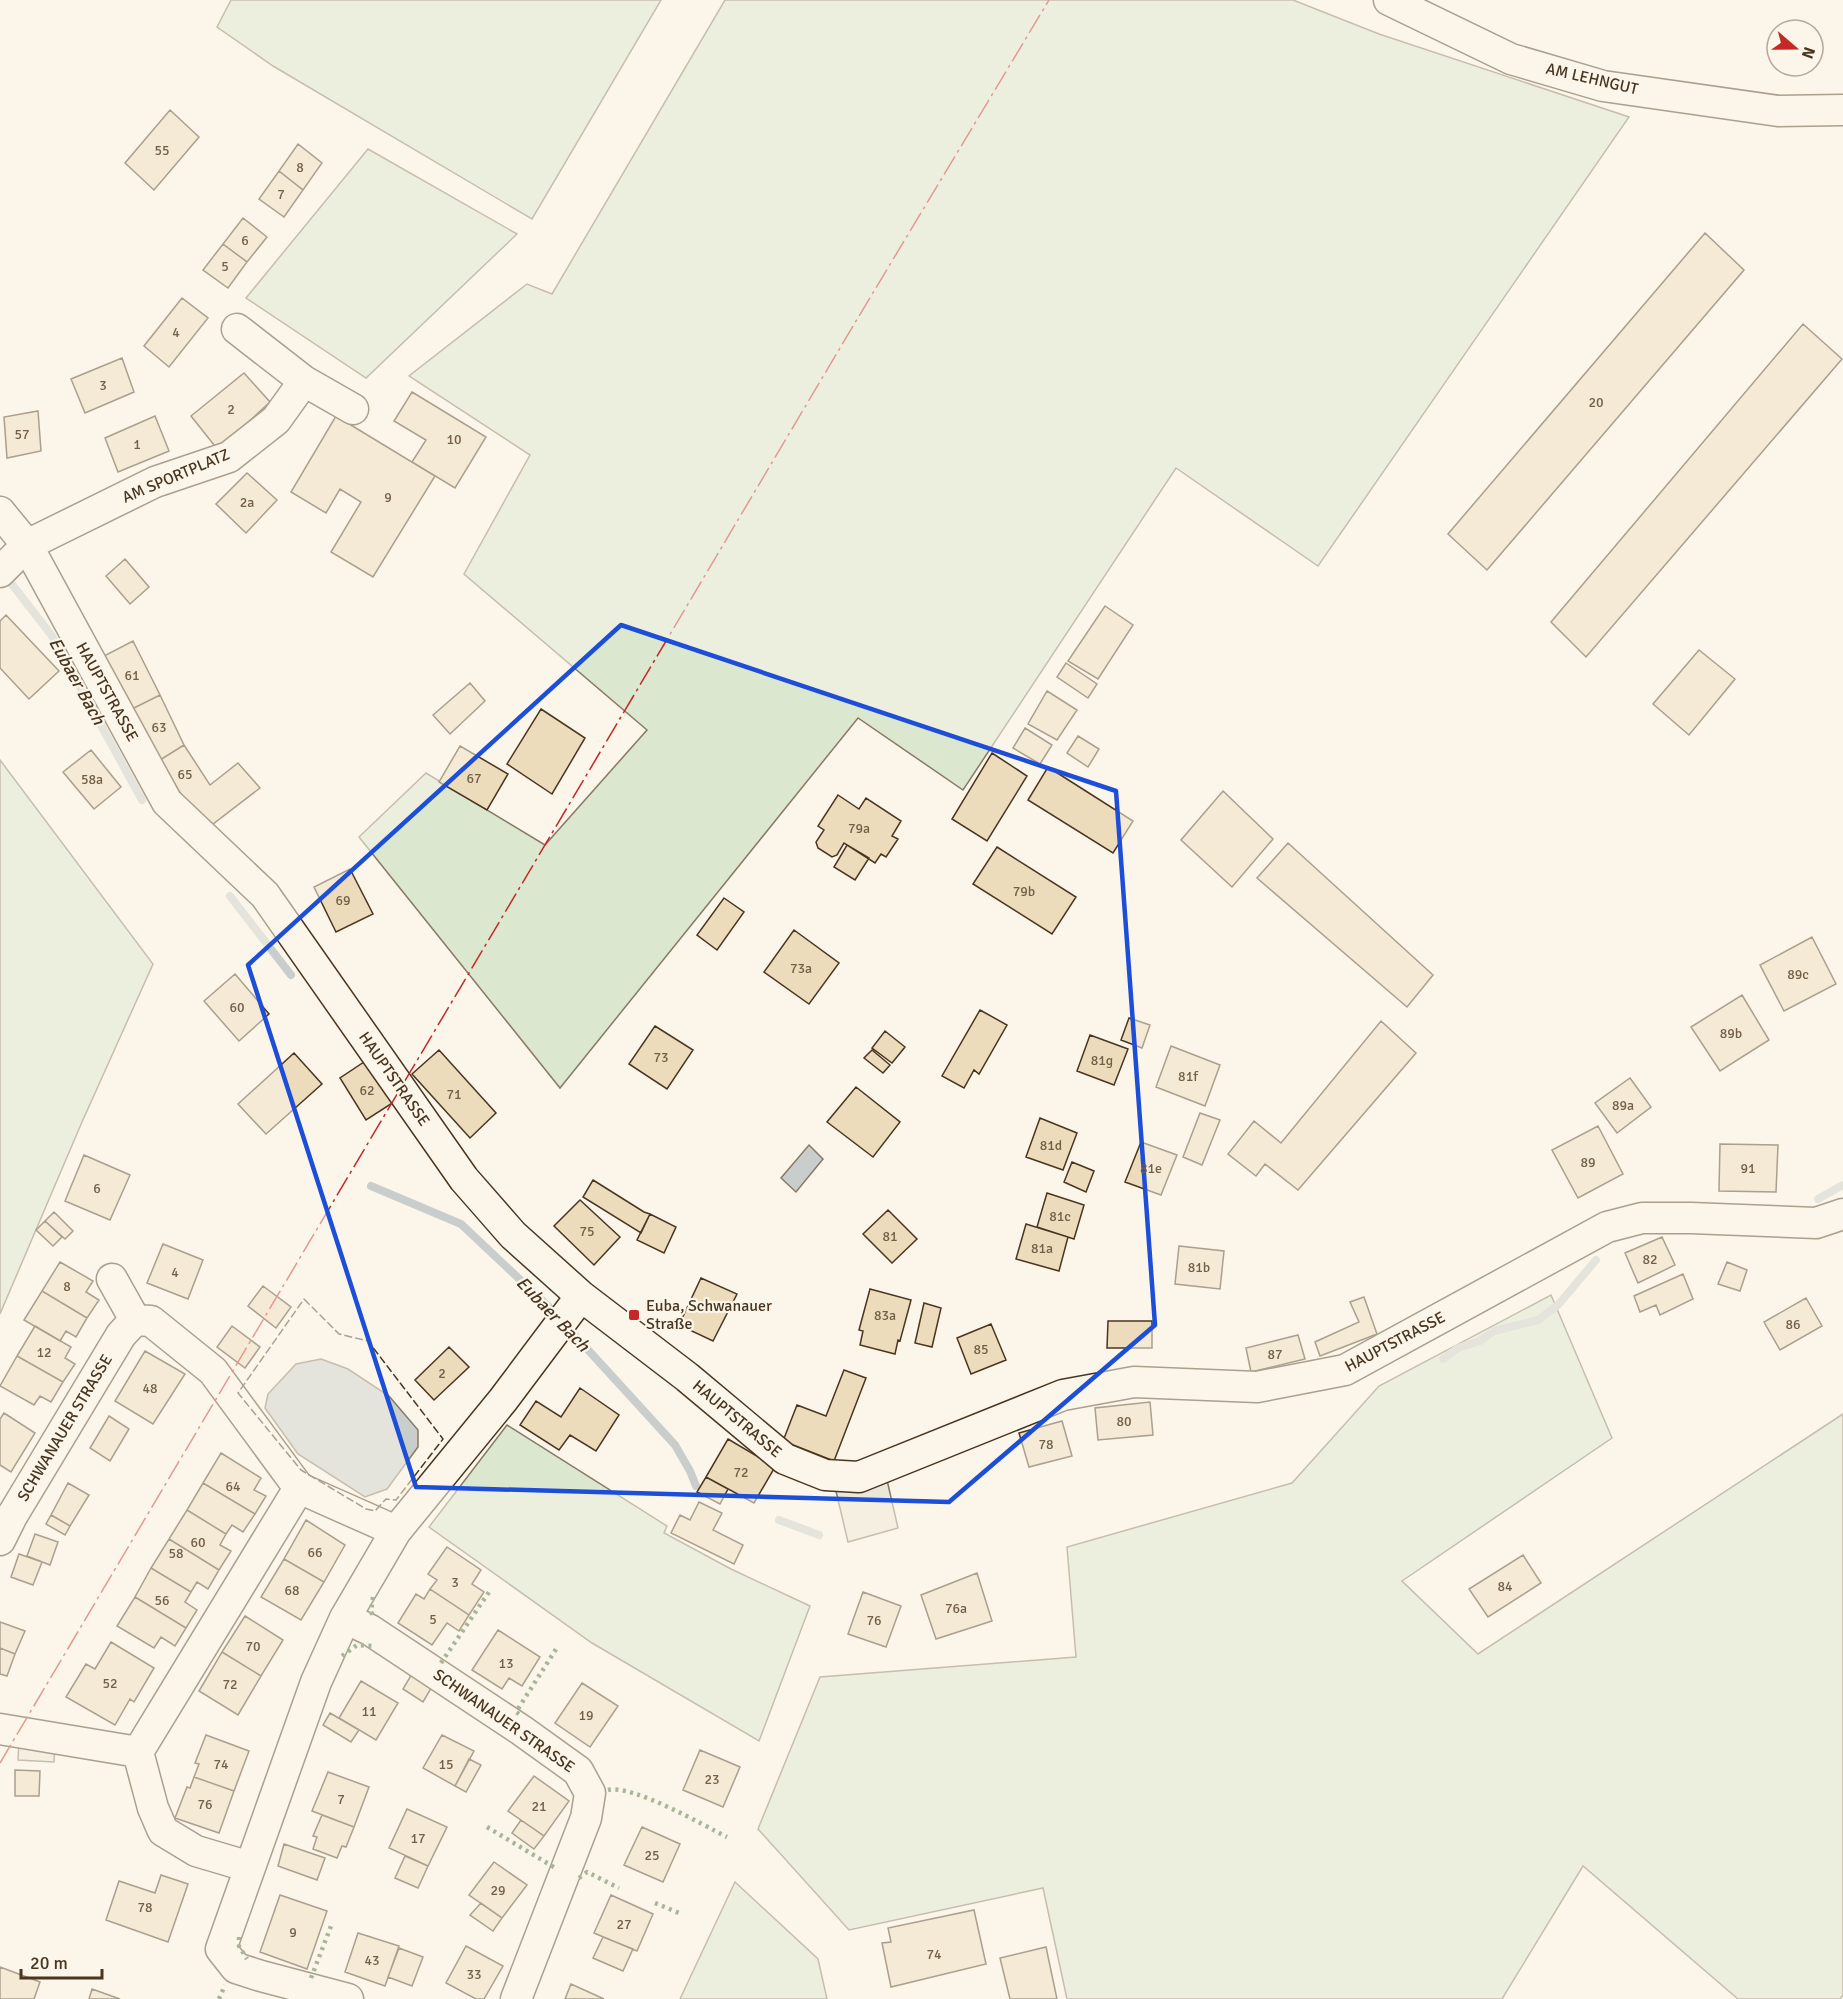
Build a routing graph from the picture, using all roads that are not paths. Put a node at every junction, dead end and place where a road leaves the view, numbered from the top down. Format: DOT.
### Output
graph roads {
  1 [pos="1389,0"];
  2 [pos="1843,110"];
  3 [pos="237,329"];
  4 [pos="304,381"];
  5 [pos="353,409"];
  6 [pos="0,512"];
  7 [pos="14,559"];
  8 [pos="1843,1214"];
  9 [pos="112,1279"];
  10 [pos="577,1301"];
  11 [pos="135,1320"];
  12 [pos="299,1488"];
  13 [pos="396,1532"];
  14 [pos="0,1540"];
  15 [pos="345,1618"];
  16 [pos="0,1729"];
  17 [pos="138,1752"];
  18 [pos="250,1867"];
  19 [pos="348,1999"];
  20 [pos="516,1999"];
  1 -- 2 [label="street, AM LEHNGUT"];
  3 -- 4 [label="street"];
  4 -- 5 [label="street"];
  4 -- 7 [label="street, AM SPORTPLATZ"];
  6 -- 7 [label="street, HAUPTSTRASSE"];
  7 -- 10 [label="street, HAUPTSTRASSE"];
  8 -- 10 [label="street, HAUPTSTRASSE"];
  9 -- 11 [label="street"];
  10 -- 13 [label="street"];
  11 -- 12 [label="street"];
  11 -- 14 [label="street, SCHWANAUER STRASSE"];
  12 -- 13 [label="street"];
  12 -- 17 [label="street"];
  13 -- 15 [label="street"];
  15 -- 18 [label="street"];
  15 -- 20 [label="street, SCHWANAUER STRASSE"];
  16 -- 17 [label="street"];
  17 -- 18 [label="street"];
  18 -- 19 [label="street"];
}
